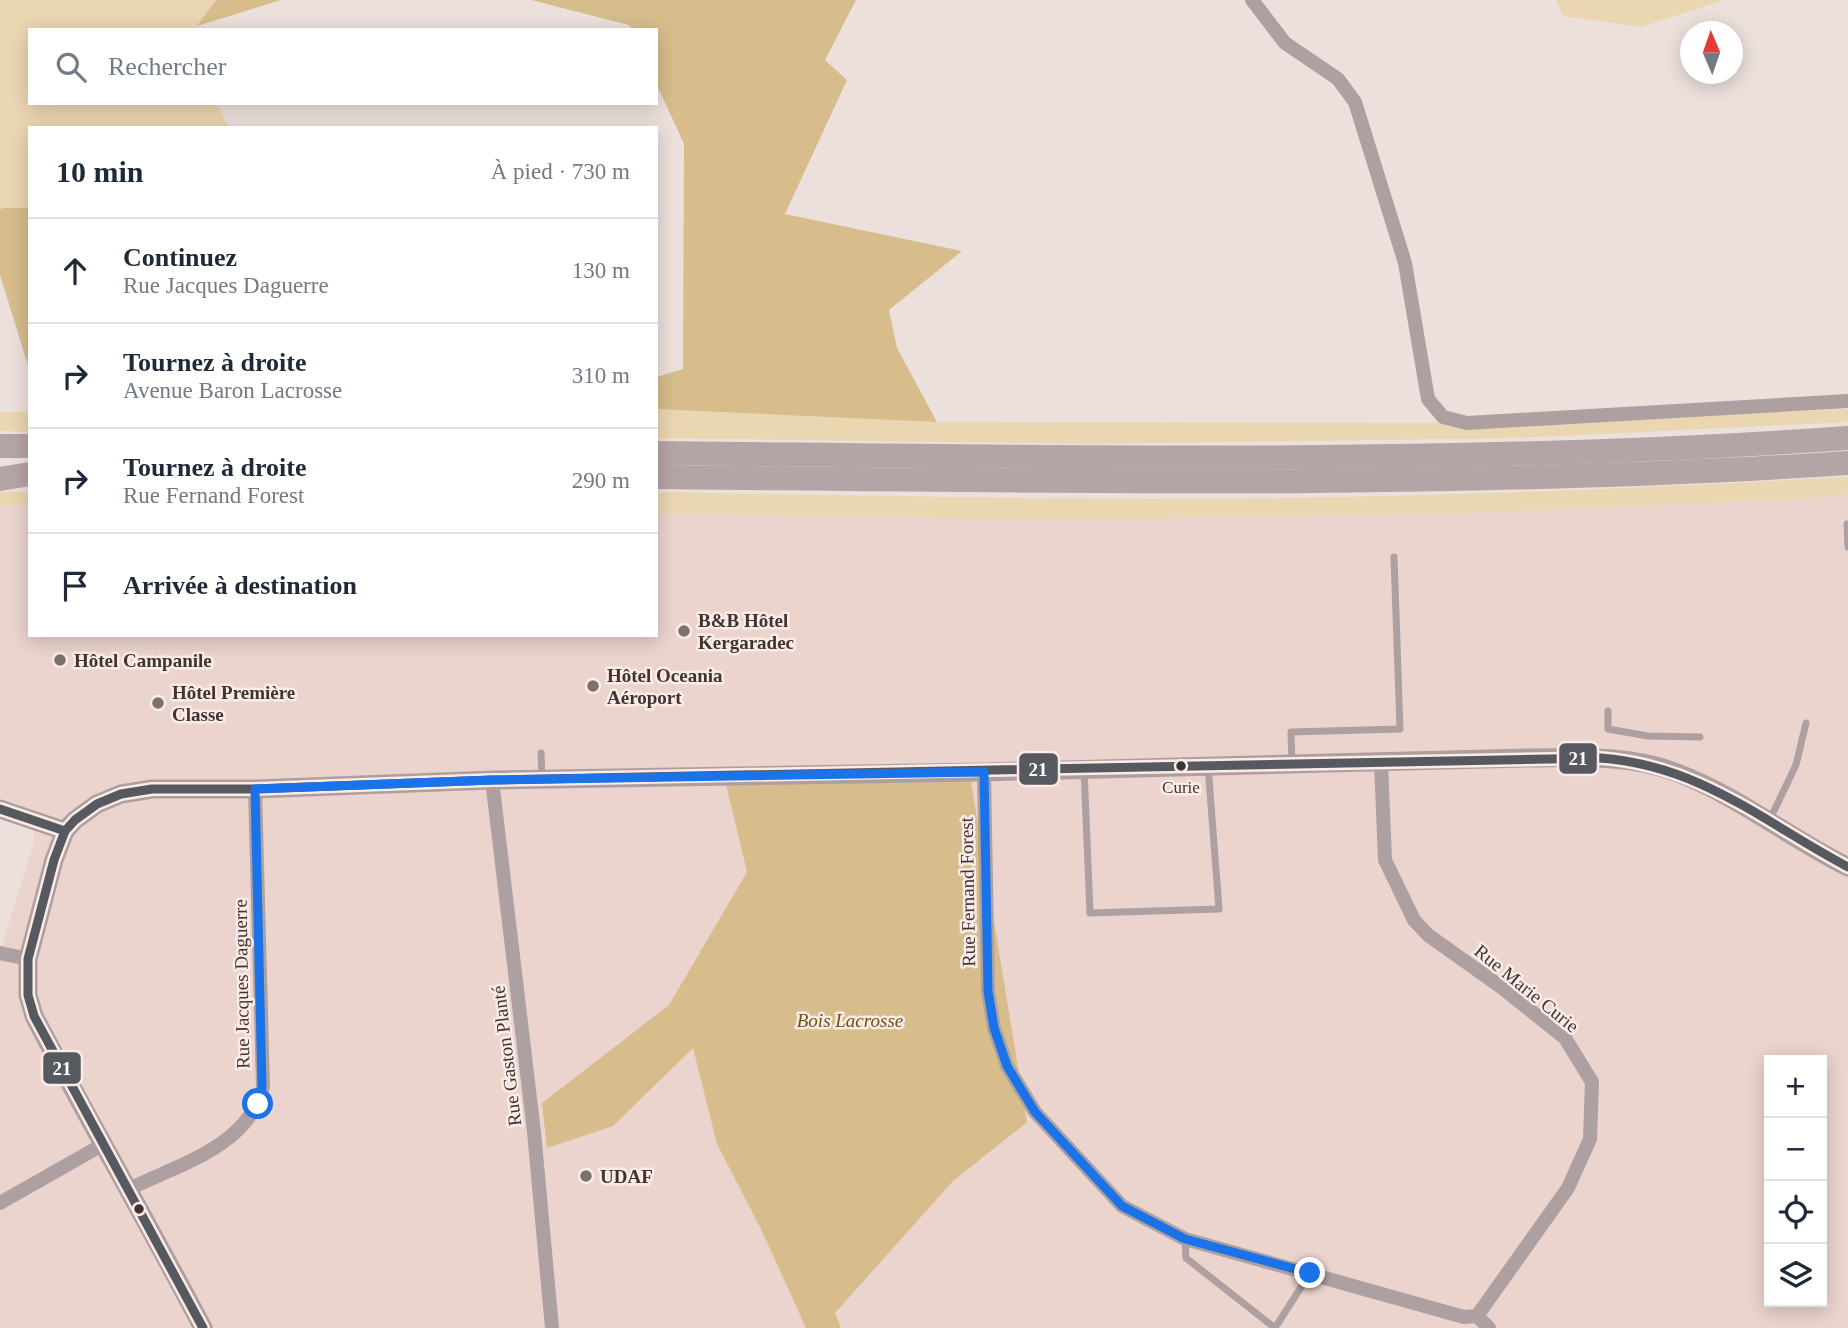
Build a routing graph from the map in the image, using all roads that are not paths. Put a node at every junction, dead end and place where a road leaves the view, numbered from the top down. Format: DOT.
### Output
graph roads {
  1 [pos="1252,0"];
  2 [pos="1848,401"];
  3 [pos="1848,438"];
  4 [pos="0,446"];
  5 [pos="28,446"];
  6 [pos="658,453"];
  7 [pos="1848,463"];
  8 [pos="0,470"];
  9 [pos="28,472"];
  10 [pos="28,472"];
  11 [pos="658,477"];
  12 [pos="0,479"];
  13 [pos="1847,524"];
  14 [pos="1848,547"];
  15 [pos="1394,557"];
  16 [pos="1608,712"];
  17 [pos="1806,723"];
  18 [pos="1700,737"];
  19 [pos="541,754"];
  20 [pos="1381,762"];
  21 [pos="1292,764"];
  22 [pos="1208,766"];
  23 [pos="1084,769"];
  24 [pos="984,772"];
  25 [pos="542,779"];
  26 [pos="492,780"];
  27 [pos="255,789"];
  28 [pos="0,809"];
  29 [pos="1768,821"];
  30 [pos="65,831"];
  31 [pos="1848,867"];
  32 [pos="0,953"];
  33 [pos="28,959"];
  34 [pos="102,1145"];
  35 [pos="129,1189"];
  36 [pos="0,1203"];
  37 [pos="1185,1239"];
  38 [pos="1310,1273"];
  39 [pos="1478,1316"];
  40 [pos="203,1328"];
  41 [pos="552,1328"];
  42 [pos="1275,1328"];
  43 [pos="1489,1328"];
  1 -- 2 [label="street"];
  3 -- 6 [label="highway"];
  4 -- 5 [label="highway"];
  7 -- 11 [label="highway"];
  8 -- 9 [label="highway"];
  10 -- 12 [label="highway"];
  13 -- 14 [label="lane"];
  15 -- 21 [label="lane"];
  16 -- 18 [label="lane"];
  17 -- 29 [label="lane"];
  19 -- 25 [label="lane"];
  20 -- 21 [label="street"];
  20 -- 29 [label="street"];
  20 -- 39 [label="street, Rue Marie Curie"];
  21 -- 22 [label="street"];
  22 -- 23 [label="street"];
  22 -- 23 [label="lane"];
  23 -- 24 [label="street"];
  24 -- 25 [label="street"];
  24 -- 37 [label="street, Rue Fernand Forest"];
  25 -- 26 [label="street"];
  26 -- 27 [label="street"];
  26 -- 41 [label="street, Rue Gaston Planté"];
  27 -- 30 [label="street"];
  27 -- 35 [label="street, Rue Jacques Daguerre"];
  28 -- 30 [label="street"];
  29 -- 31 [label="street"];
  30 -- 33 [label="street"];
  32 -- 33 [label="street"];
  33 -- 34 [label="street"];
  34 -- 35 [label="street"];
  34 -- 36 [label="street"];
  35 -- 40 [label="street"];
  37 -- 38 [label="street, Rue Fernand Forest"];
  37 -- 42 [label="lane"];
  38 -- 39 [label="street, Rue Fernand Forest"];
  38 -- 42 [label="lane"];
  39 -- 43 [label="street"];
}
